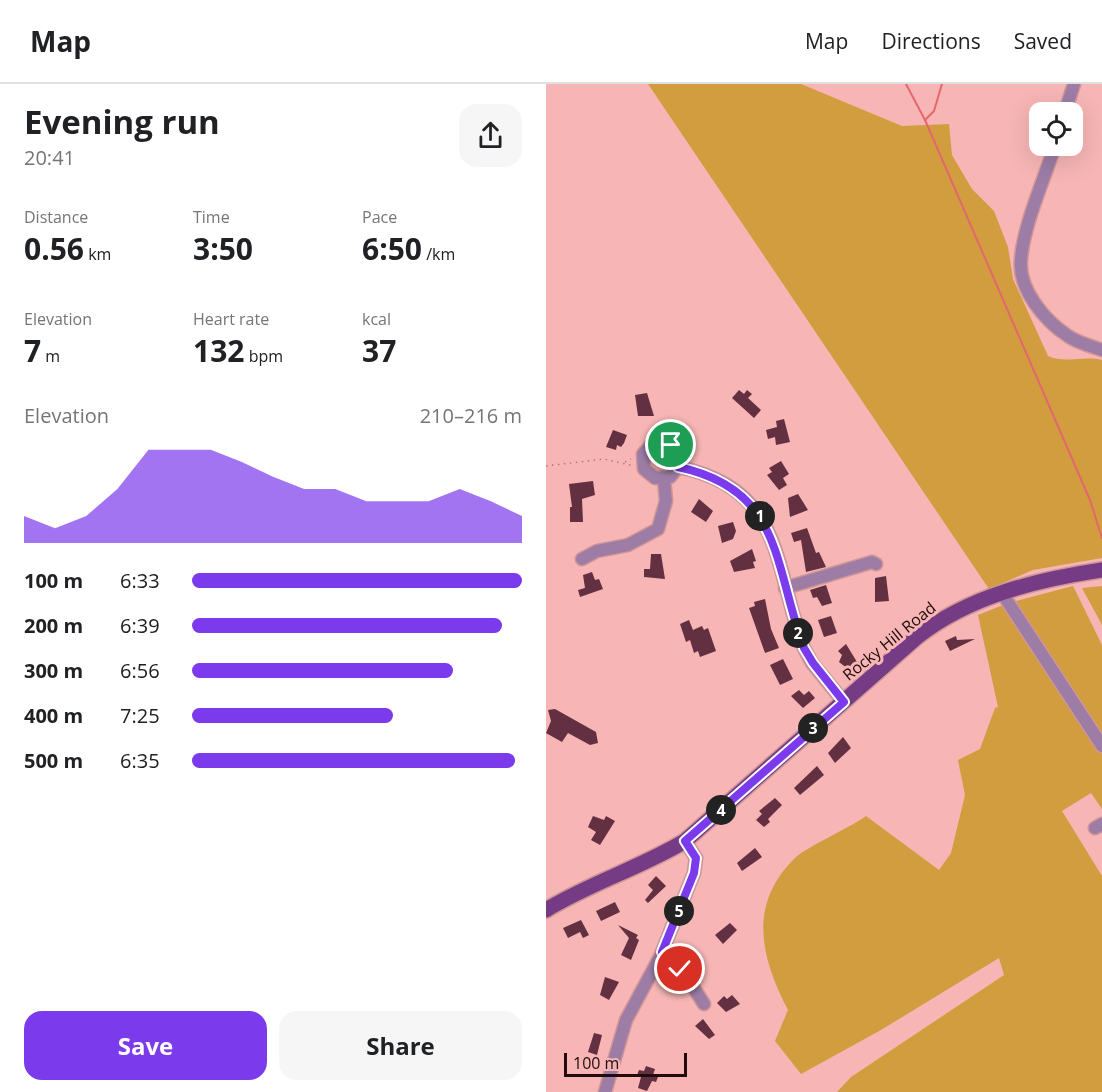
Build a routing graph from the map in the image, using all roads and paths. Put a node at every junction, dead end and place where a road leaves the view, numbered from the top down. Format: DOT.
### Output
graph roads {
  1 [pos="1074,84"];
  2 [pos="1068,102"];
  3 [pos="1052,156"];
  4 [pos="1102,350"];
  5 [pos="631,459"];
  6 [pos="624,463"];
  7 [pos="546,466"];
  8 [pos="678,467"];
  9 [pos="644,469"];
  10 [pos="664,479"];
  11 [pos="582,559"];
  12 [pos="876,564"];
  13 [pos="1102,570"];
  14 [pos="785,588"];
  15 [pos="1002,593"];
  16 [pos="844,702"];
  17 [pos="1102,746"];
  18 [pos="685,841"];
  19 [pos="546,910"];
  20 [pos="665,957"];
  21 [pos="704,1004"];
  22 [pos="605,1092"];
  1 -- 2 [label="street"];
  3 -- 4 [label="street"];
  5 -- 6 [label="path"];
  6 -- 7 [label="path"];
  6 -- 9 [label="path"];
  8 -- 9 [label="street"];
  8 -- 10 [label="street"];
  8 -- 14 [label="street"];
  9 -- 10 [label="street"];
  10 -- 11 [label="street"];
  12 -- 14 [label="street"];
  13 -- 15 [label="main road, Rocky Hill Road"];
  14 -- 16 [label="street"];
  15 -- 16 [label="main road, Rocky Hill Road"];
  15 -- 17 [label="street"];
  16 -- 18 [label="main road, Rocky Hill Road"];
  18 -- 19 [label="main road, Rocky Hill Road"];
  18 -- 20 [label="street"];
  20 -- 21 [label="street"];
  20 -- 22 [label="street"];
}
